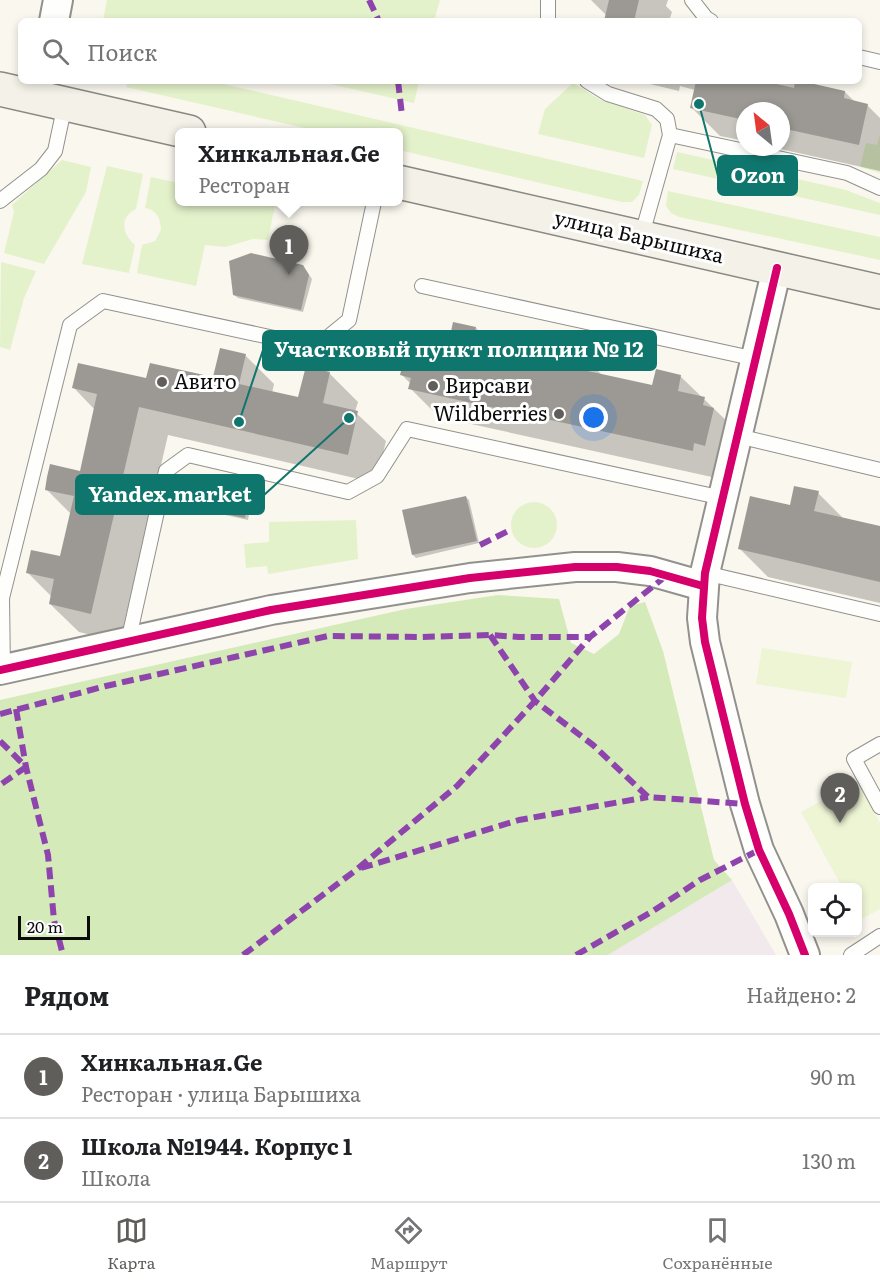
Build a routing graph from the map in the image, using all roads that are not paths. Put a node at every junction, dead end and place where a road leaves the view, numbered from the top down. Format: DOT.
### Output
graph roads {
  1 [pos="58,0"];
  2 [pos="548,0"];
  3 [pos="692,0"];
  4 [pos="55,18"];
  5 [pos="548,18"];
  6 [pos="706,18"];
  7 [pos="862,58"];
  8 [pos="880,62"];
  9 [pos="592,84"];
  10 [pos="0,89"];
  11 [pos="47,94"];
  12 [pos="175,128"];
  13 [pos="670,135"];
  14 [pos="403,183"];
  15 [pos="880,188"];
  16 [pos="0,201"];
  17 [pos="373,206"];
  18 [pos="641,238"];
  19 [pos="777,268"];
  20 [pos="422,286"];
  21 [pos="880,292"];
  22 [pos="756,359"];
  23 [pos="738,436"];
  24 [pos="880,470"];
  25 [pos="723,498"];
  26 [pos="704,580"];
  27 [pos="880,614"];
  28 [pos="128,642"];
  29 [pos="2,670"];
  30 [pos="880,744"];
  31 [pos="880,807"];
  32 [pos="880,936"];
  33 [pos="805,955"];
  34 [pos="850,955"];
  1 -- 4 [label="street"];
  2 -- 5 [label="lane"];
  3 -- 6 [label="lane"];
  7 -- 8 [label="lane"];
  9 -- 13 [label="lane"];
  10 -- 11 [label="main road"];
  11 -- 12 [label="main road"];
  11 -- 16 [label="lane"];
  13 -- 15 [label="lane"];
  13 -- 18 [label="lane"];
  14 -- 18 [label="main road, улица Барышиха"];
  17 -- 29 [label="lane"];
  18 -- 19 [label="main road, улица Барышиха"];
  19 -- 21 [label="main road, улица Барышиха"];
  19 -- 22 [label="street"];
  20 -- 22 [label="lane"];
  22 -- 23 [label="street"];
  23 -- 24 [label="lane"];
  23 -- 25 [label="street"];
  25 -- 26 [label="street"];
  25 -- 28 [label="lane"];
  26 -- 27 [label="lane"];
  26 -- 28 [label="street"];
  26 -- 33 [label="street"];
  28 -- 29 [label="street"];
  30 -- 31 [label="lane"];
  32 -- 34 [label="lane"];
}
